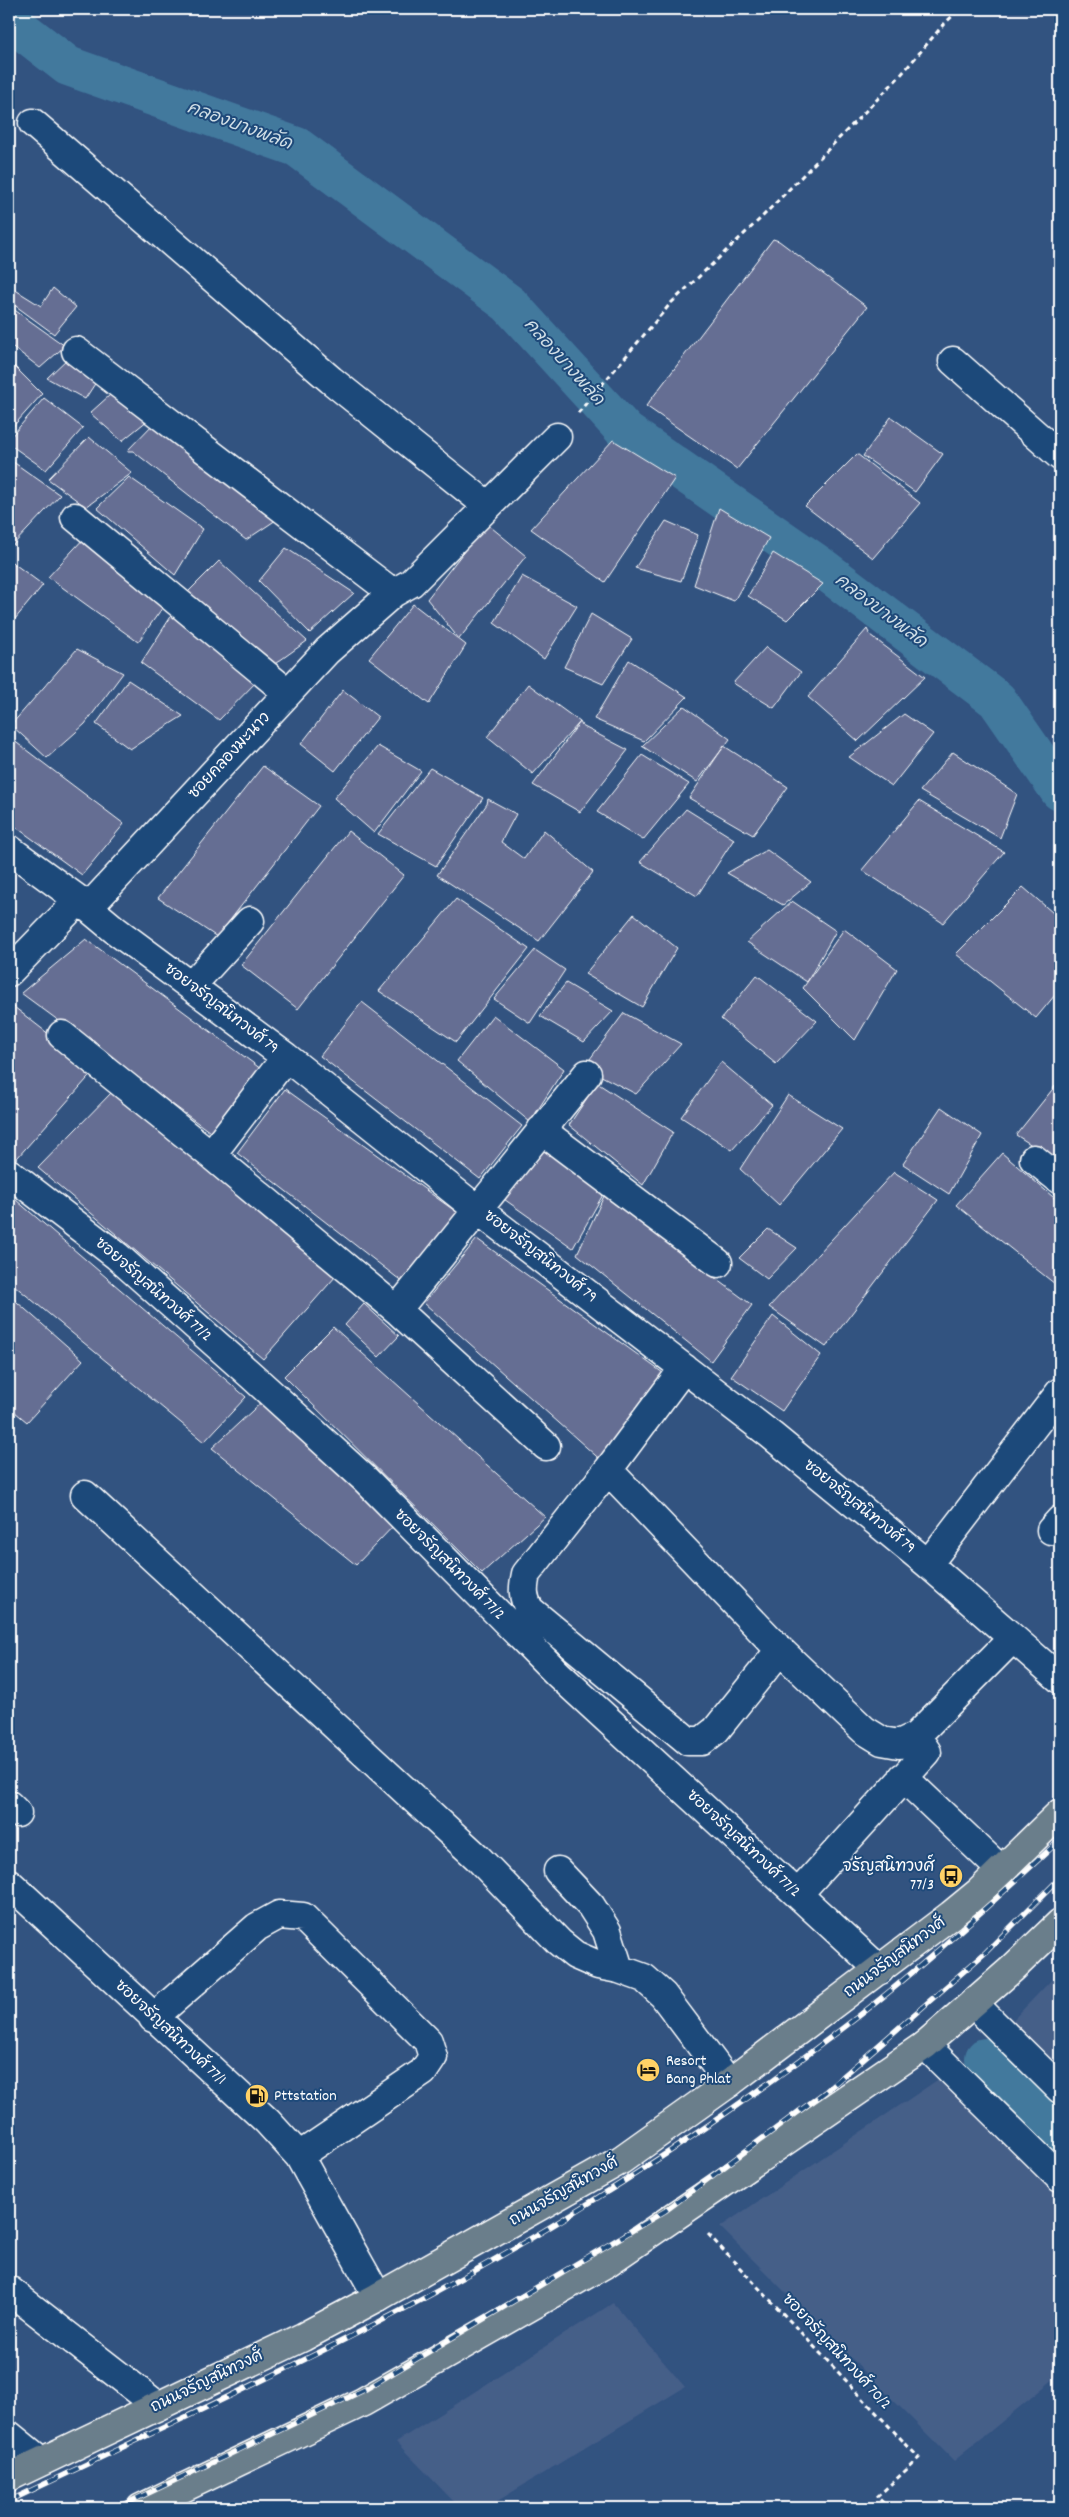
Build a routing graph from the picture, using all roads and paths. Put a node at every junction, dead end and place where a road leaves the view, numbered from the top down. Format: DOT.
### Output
graph roads {
  1 [pos="960,9"];
  2 [pos="33,123"];
  3 [pos="76,351"];
  4 [pos="953,361"];
  5 [pos="579,411"];
  6 [pos="557,437"];
  7 [pos="1060,456"];
  8 [pos="488,506"];
  9 [pos="75,517"];
  10 [pos="384,601"];
  11 [pos="288,694"];
  12 [pos="9,850"];
  13 [pos="84,904"];
  14 [pos="250,921"];
  15 [pos="9,972"];
  16 [pos="190,986"];
  17 [pos="62,1035"];
  18 [pos="286,1057"];
  19 [pos="587,1074"];
  20 [pos="541,1130"];
  21 [pos="211,1155"];
  22 [pos="1034,1158"];
  23 [pos="9,1173"];
  24 [pos="1060,1180"];
  25 [pos="478,1210"];
  26 [pos="718,1263"];
  27 [pos="397,1310"];
  28 [pos="684,1368"];
  29 [pos="1060,1392"];
  30 [pos="546,1446"];
  31 [pos="608,1470"];
  32 [pos="85,1495"];
  33 [pos="928,1564"];
  34 [pos="1012,1638"];
  35 [pos="780,1650"];
  36 [pos="1060,1679"];
  37 [pos="916,1736"];
  38 [pos="904,1777"];
  39 [pos="1060,1813"];
  40 [pos="1001,1870"];
  41 [pos="558,1871"];
  42 [pos="808,1882"];
  43 [pos="9,1883"];
  44 [pos="1060,1923"];
  45 [pos="619,1969"];
  46 [pos="880,1970"];
  47 [pos="973,2003"];
  48 [pos="153,2018"];
  49 [pos="925,2045"];
  50 [pos="729,2083"];
  51 [pos="1060,2089"];
  52 [pos="299,2156"];
  53 [pos="1060,2178"];
  54 [pos="684,2209"];
  55 [pos="9,2290"];
  56 [pos="378,2297"];
  57 [pos="158,2406"];
  58 [pos="9,2435"];
  59 [pos="42,2461"];
  60 [pos="9,2477"];
  61 [pos="141,2508"];
  62 [pos="889,2508"];
  1 -- 5 [label="path"];
  2 -- 8 [label="street"];
  3 -- 10 [label="street"];
  4 -- 7 [label="street"];
  6 -- 8 [label="street, ซอยคลองมะนาว"];
  8 -- 10 [label="street, ซอยคลองมะนาว"];
  9 -- 11 [label="street"];
  10 -- 11 [label="street, ซอยคลองมะนาว"];
  11 -- 13 [label="street, ซอยคลองมะนาว"];
  12 -- 13 [label="street, ซอยจรัญสนิทวงศ์ 79"];
  13 -- 15 [label="street, ซอยคลองมะนาว"];
  13 -- 16 [label="street, ซอยจรัญสนิทวงศ์ 79"];
  14 -- 16 [label="street"];
  16 -- 18 [label="street, ซอยจรัญสนิทวงศ์ 79"];
  17 -- 21 [label="street"];
  18 -- 21 [label="street"];
  18 -- 25 [label="street, ซอยจรัญสนิทวงศ์ 79"];
  19 -- 20 [label="street"];
  20 -- 25 [label="street"];
  20 -- 26 [label="street"];
  21 -- 27 [label="street"];
  22 -- 24 [label="street"];
  23 -- 46 [label="street, ซอยจรัญสนิทวงศ์ 77/2"];
  25 -- 27 [label="street"];
  25 -- 28 [label="street, ซอยจรัญสนิทวงศ์ 79"];
  27 -- 30 [label="street"];
  28 -- 31 [label="street"];
  28 -- 33 [label="street, ซอยจรัญสนิทวงศ์ 79"];
  29 -- 33 [label="street"];
  31 -- 35 [label="street"];
  31 -- 35 [label="street"];
  32 -- 45 [label="street"];
  33 -- 34 [label="street, ซอยจรัญสนิทวงศ์ 79"];
  34 -- 36 [label="street, ซอยจรัญสนิทวงศ์ 79"];
  34 -- 37 [label="street"];
  35 -- 37 [label="street"];
  37 -- 38 [label="street"];
  38 -- 40 [label="street"];
  38 -- 42 [label="street"];
  39 -- 40 [label="main road, ถนนจรัญสนิทวงศ์"];
  40 -- 46 [label="main road, ถนนจรัญสนิทวงศ์"];
  41 -- 45 [label="street"];
  43 -- 48 [label="street, ซอยจรัญสนิทวงศ์ 77/1"];
  44 -- 47 [label="main road"];
  45 -- 50 [label="street"];
  46 -- 50 [label="main road, ถนนจรัญสนิทวงศ์"];
  47 -- 49 [label="main road"];
  47 -- 51 [label="street"];
  48 -- 52 [label="street, ซอยจรัญสนิทวงศ์ 77/1"];
  48 -- 52 [label="street"];
  49 -- 53 [label="street"];
  49 -- 54 [label="main road"];
  50 -- 56 [label="main road, ถนนจรัญสนิทวงศ์"];
  52 -- 56 [label="street, ซอยจรัญสนิทวงศ์ 77/1"];
  54 -- 61 [label="main road"];
  54 -- 62 [label="path, ซอยจรัญสนิทวงศ์ 70/2"];
  55 -- 57 [label="street"];
  56 -- 57 [label="main road, ถนนจรัญสนิทวงศ์"];
  57 -- 59 [label="main road, ถนนจรัญสนิทวงศ์"];
  58 -- 59 [label="street"];
  59 -- 60 [label="main road, ถนนจรัญสนิทวงศ์"];
}
